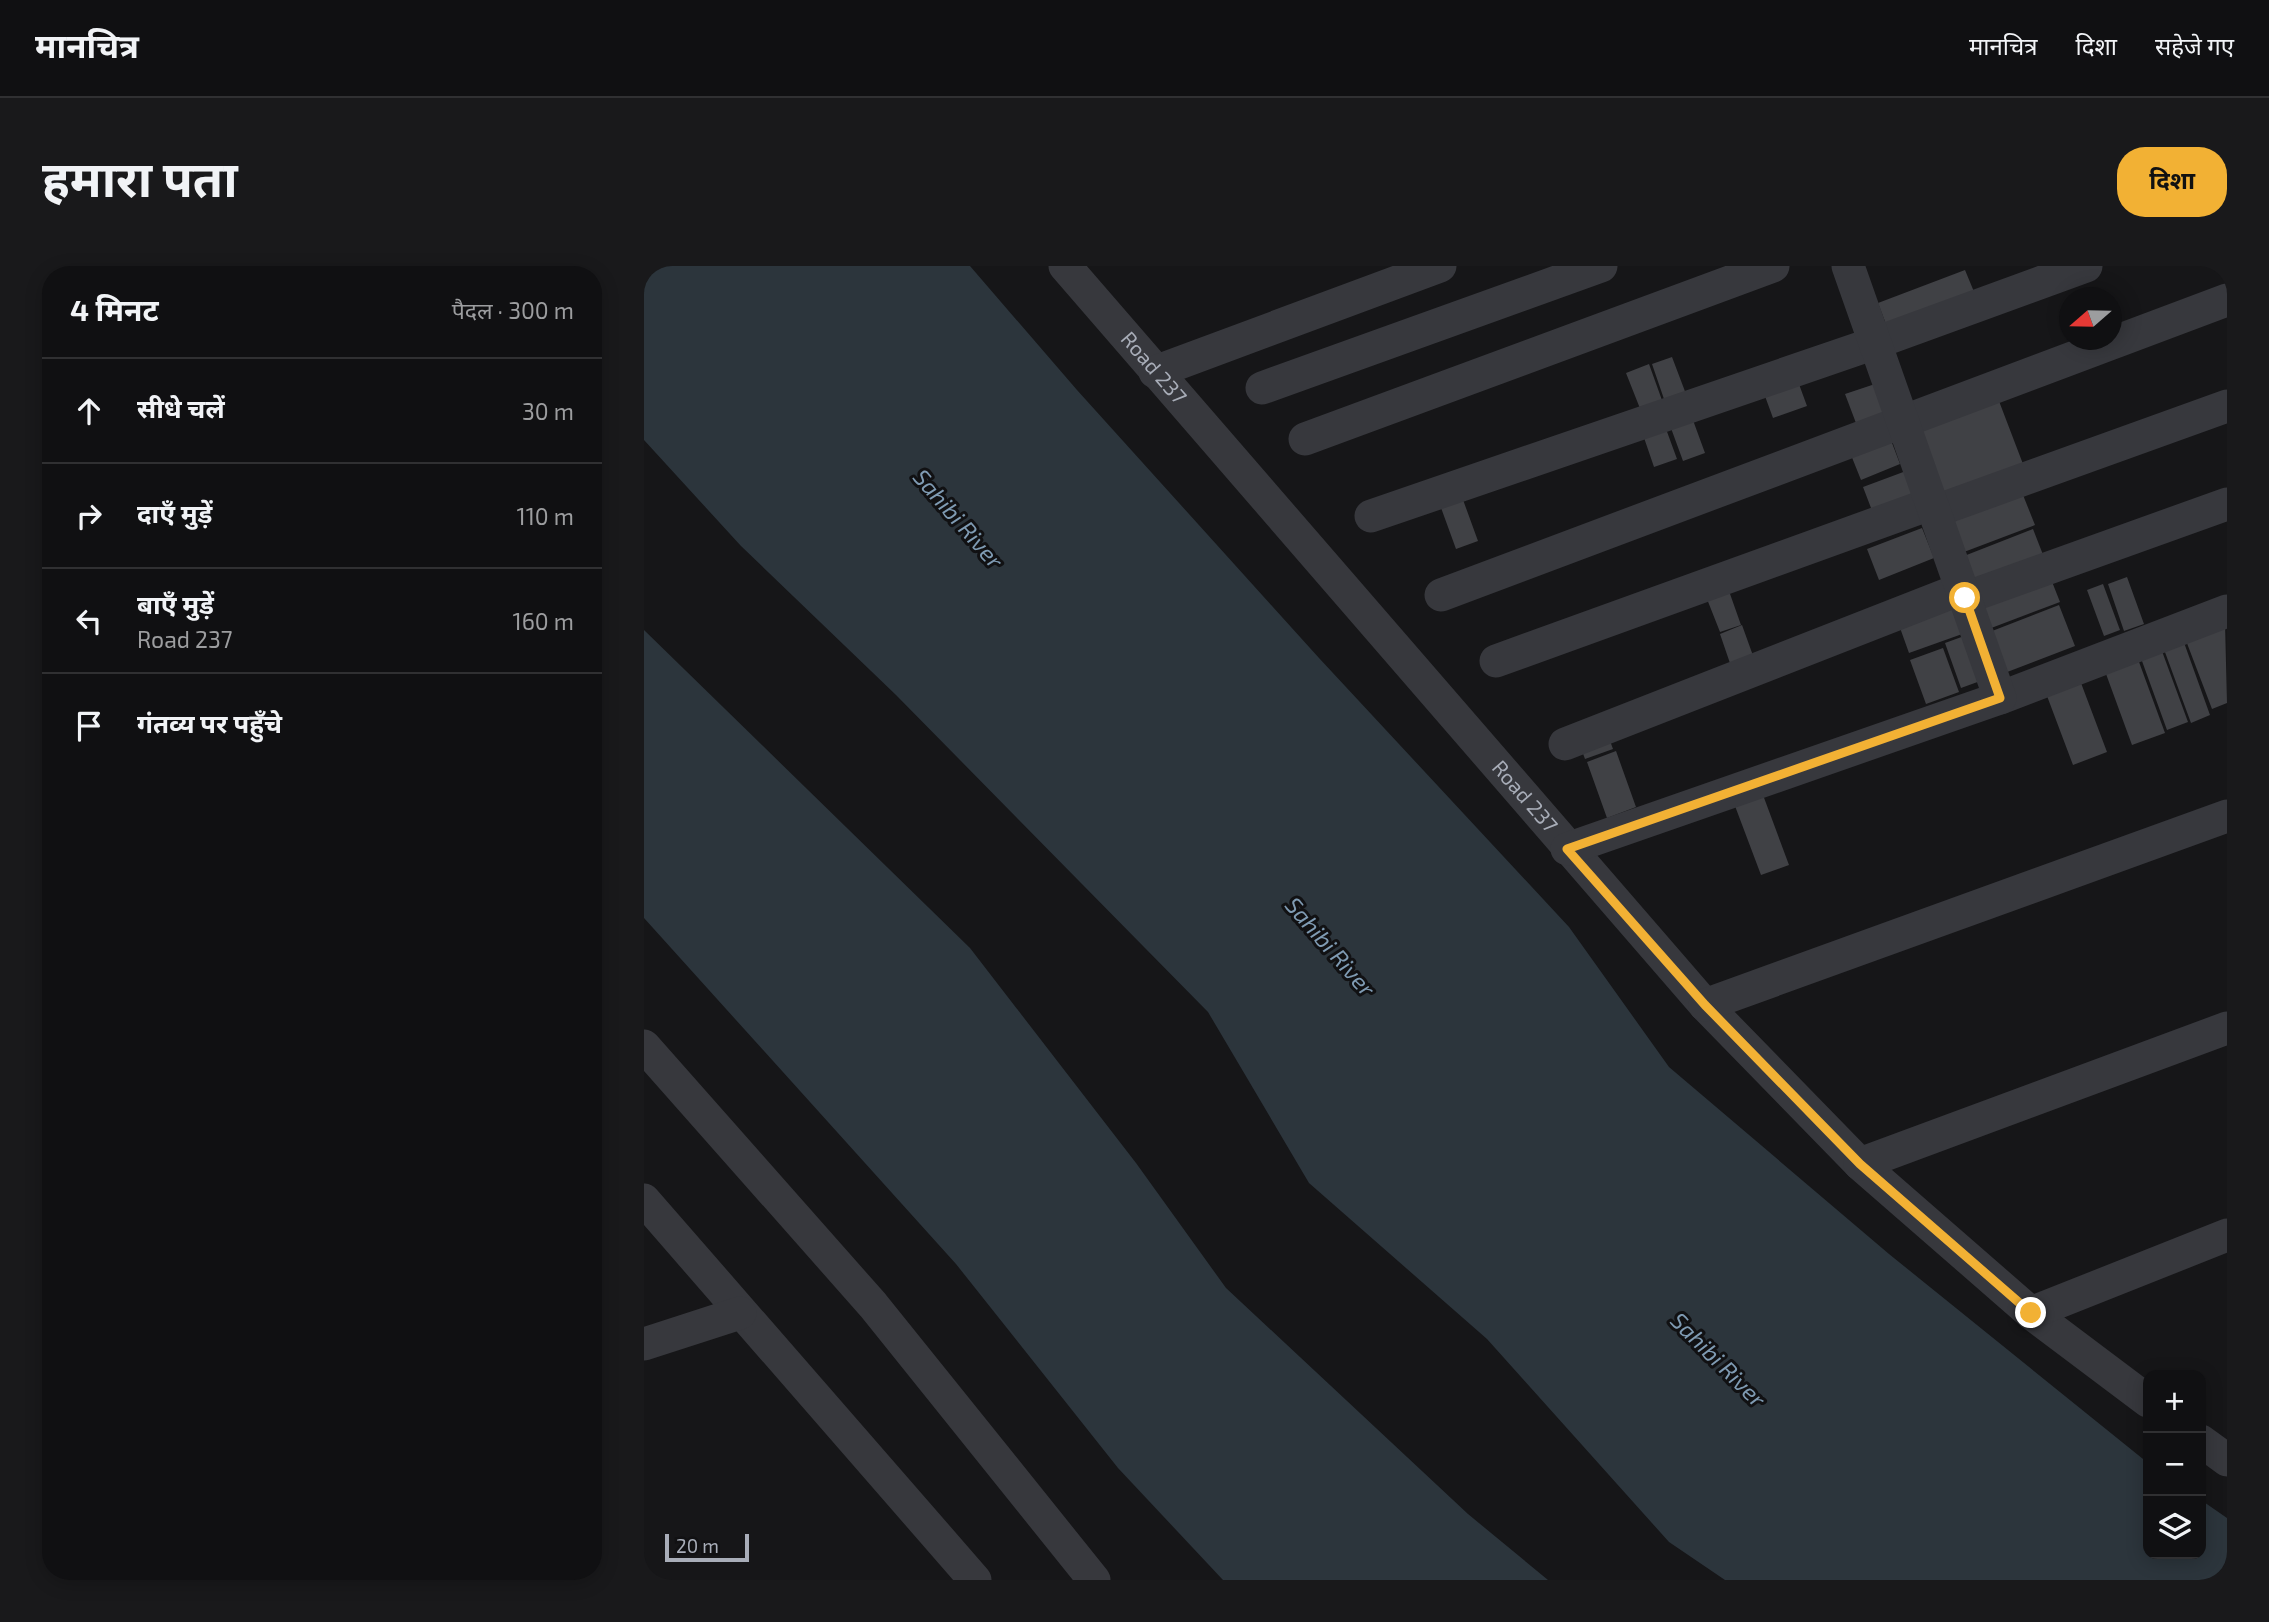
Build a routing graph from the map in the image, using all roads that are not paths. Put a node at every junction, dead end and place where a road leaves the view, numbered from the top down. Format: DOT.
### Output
graph roads {
  1 [pos="1065,266"];
  2 [pos="1440,266"];
  3 [pos="1601,266"];
  4 [pos="1773,266"];
  5 [pos="2086,266"];
  6 [pos="1850,267"];
  7 [pos="2227,300"];
  8 [pos="1875,344"];
  9 [pos="1155,372"];
  10 [pos="1262,388"];
  11 [pos="2227,406"];
  12 [pos="1900,420"];
  13 [pos="1305,439"];
  14 [pos="2227,504"];
  15 [pos="1932,508"];
  16 [pos="1371,516"];
  17 [pos="1963,594"];
  18 [pos="1440,595"];
  19 [pos="2227,611"];
  20 [pos="1496,661"];
  21 [pos="2000,698"];
  22 [pos="1565,744"];
  23 [pos="2227,816"];
  24 [pos="1567,849"];
  25 [pos="1705,1005"];
  26 [pos="2227,1028"];
  27 [pos="644,1046"];
  28 [pos="1860,1164"];
  29 [pos="644,1200"];
  30 [pos="2227,1235"];
  31 [pos="740,1313"];
  32 [pos="2031,1313"];
  33 [pos="644,1344"];
  34 [pos="2143,1397"];
  35 [pos="975,1580"];
  36 [pos="1094,1580"];
  1 -- 9 [label="street, Road 237"];
  2 -- 9 [label="street"];
  3 -- 10 [label="street"];
  4 -- 13 [label="street"];
  5 -- 8 [label="street"];
  6 -- 8 [label="street"];
  7 -- 12 [label="street"];
  8 -- 12 [label="street"];
  8 -- 16 [label="street"];
  9 -- 24 [label="street, Road 237"];
  11 -- 15 [label="street"];
  12 -- 15 [label="street"];
  12 -- 18 [label="street"];
  14 -- 17 [label="street"];
  15 -- 17 [label="street"];
  15 -- 20 [label="street"];
  17 -- 21 [label="street"];
  17 -- 22 [label="street"];
  19 -- 21 [label="street"];
  21 -- 24 [label="street"];
  23 -- 25 [label="street"];
  24 -- 25 [label="street, Road 237"];
  25 -- 28 [label="street, Road 237"];
  26 -- 28 [label="street"];
  27 -- 36 [label="street"];
  28 -- 32 [label="street, Road 237"];
  29 -- 31 [label="street"];
  30 -- 32 [label="street"];
  31 -- 33 [label="street"];
  31 -- 35 [label="street"];
  32 -- 34 [label="street, Road 237"];
}
